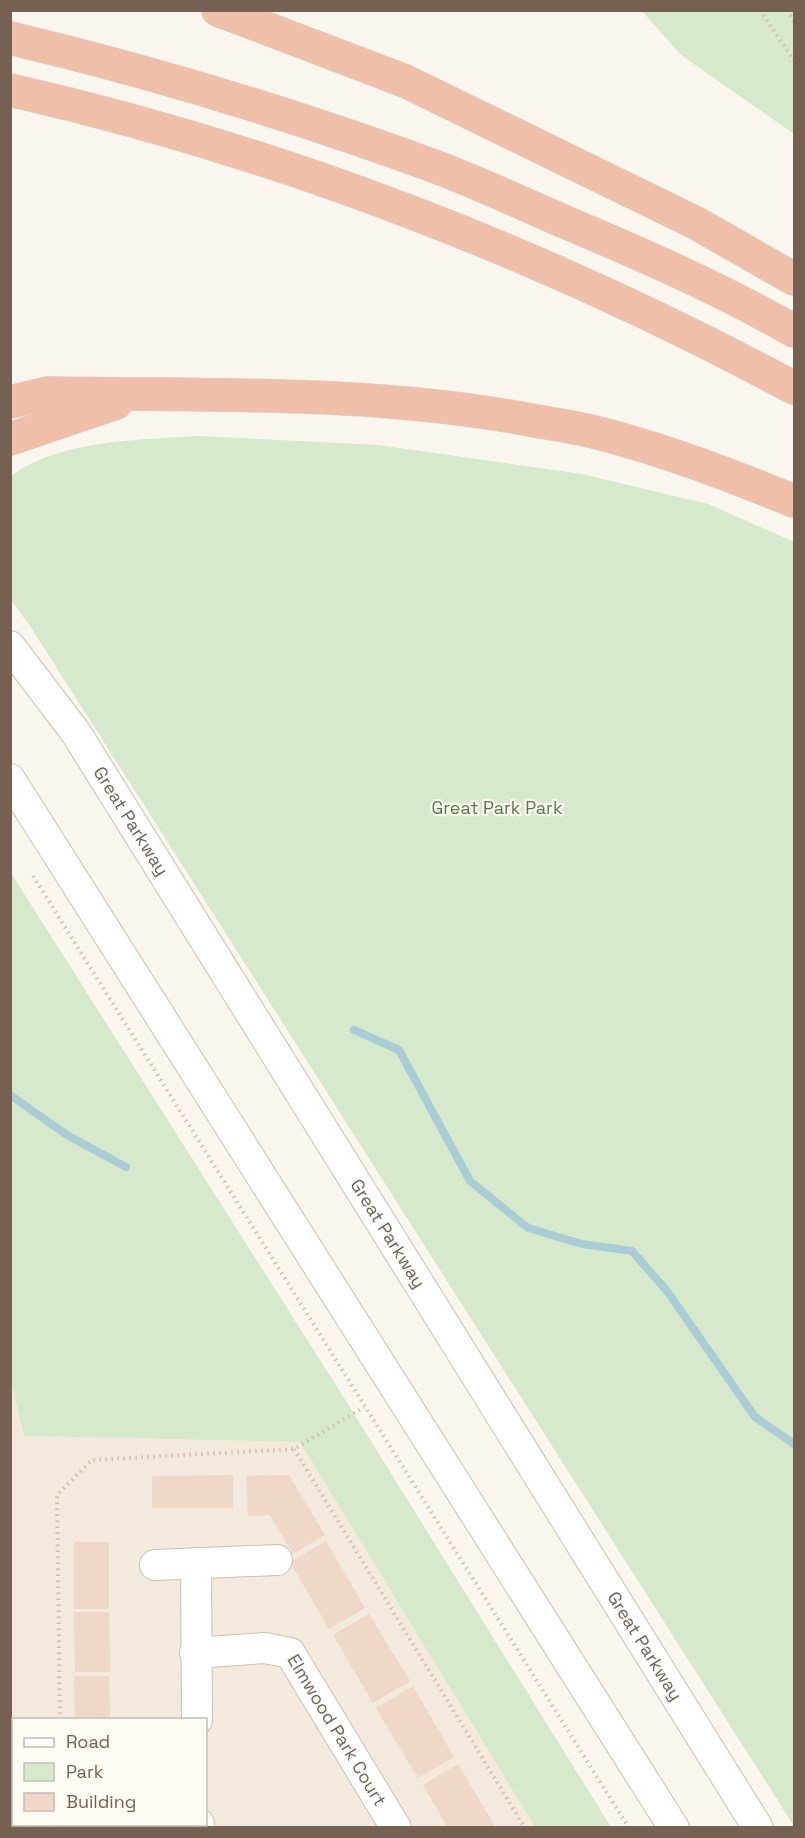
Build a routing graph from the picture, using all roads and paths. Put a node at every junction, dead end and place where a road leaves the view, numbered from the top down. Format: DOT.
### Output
graph roads {
  1 [pos="218,10"];
  2 [pos="760,10"];
  3 [pos="787,10"];
  4 [pos="795,22"];
  5 [pos="10,38"];
  6 [pos="795,62"];
  7 [pos="10,90"];
  8 [pos="795,279"];
  9 [pos="795,331"];
  10 [pos="795,388"];
  11 [pos="141,395"];
  12 [pos="10,402"];
  13 [pos="10,439"];
  14 [pos="795,501"];
  15 [pos="10,646"];
  16 [pos="10,779"];
  17 [pos="30,870"];
  18 [pos="364,1407"];
  19 [pos="294,1449"];
  20 [pos="277,1560"];
  21 [pos="196,1563"];
  22 [pos="155,1565"];
  23 [pos="195,1653"];
  24 [pos="60,1718"];
  25 [pos="197,1718"];
  26 [pos="396,1827"];
  27 [pos="525,1827"];
  28 [pos="629,1827"];
  29 [pos="674,1827"];
  30 [pos="758,1827"];
  1 -- 8 [label="highway"];
  2 -- 6 [label="path"];
  3 -- 4 [label="path"];
  5 -- 9 [label="highway"];
  7 -- 10 [label="highway"];
  11 -- 12 [label="highway"];
  11 -- 13 [label="highway"];
  11 -- 14 [label="highway"];
  15 -- 30 [label="street, Great Parkway"];
  16 -- 29 [label="street"];
  17 -- 18 [label="path"];
  18 -- 19 [label="path"];
  18 -- 28 [label="path"];
  19 -- 24 [label="path"];
  19 -- 27 [label="path"];
  20 -- 21 [label="street"];
  21 -- 22 [label="street"];
  21 -- 23 [label="street"];
  23 -- 25 [label="street"];
  23 -- 26 [label="street, Elmwood Park Court"];
}
